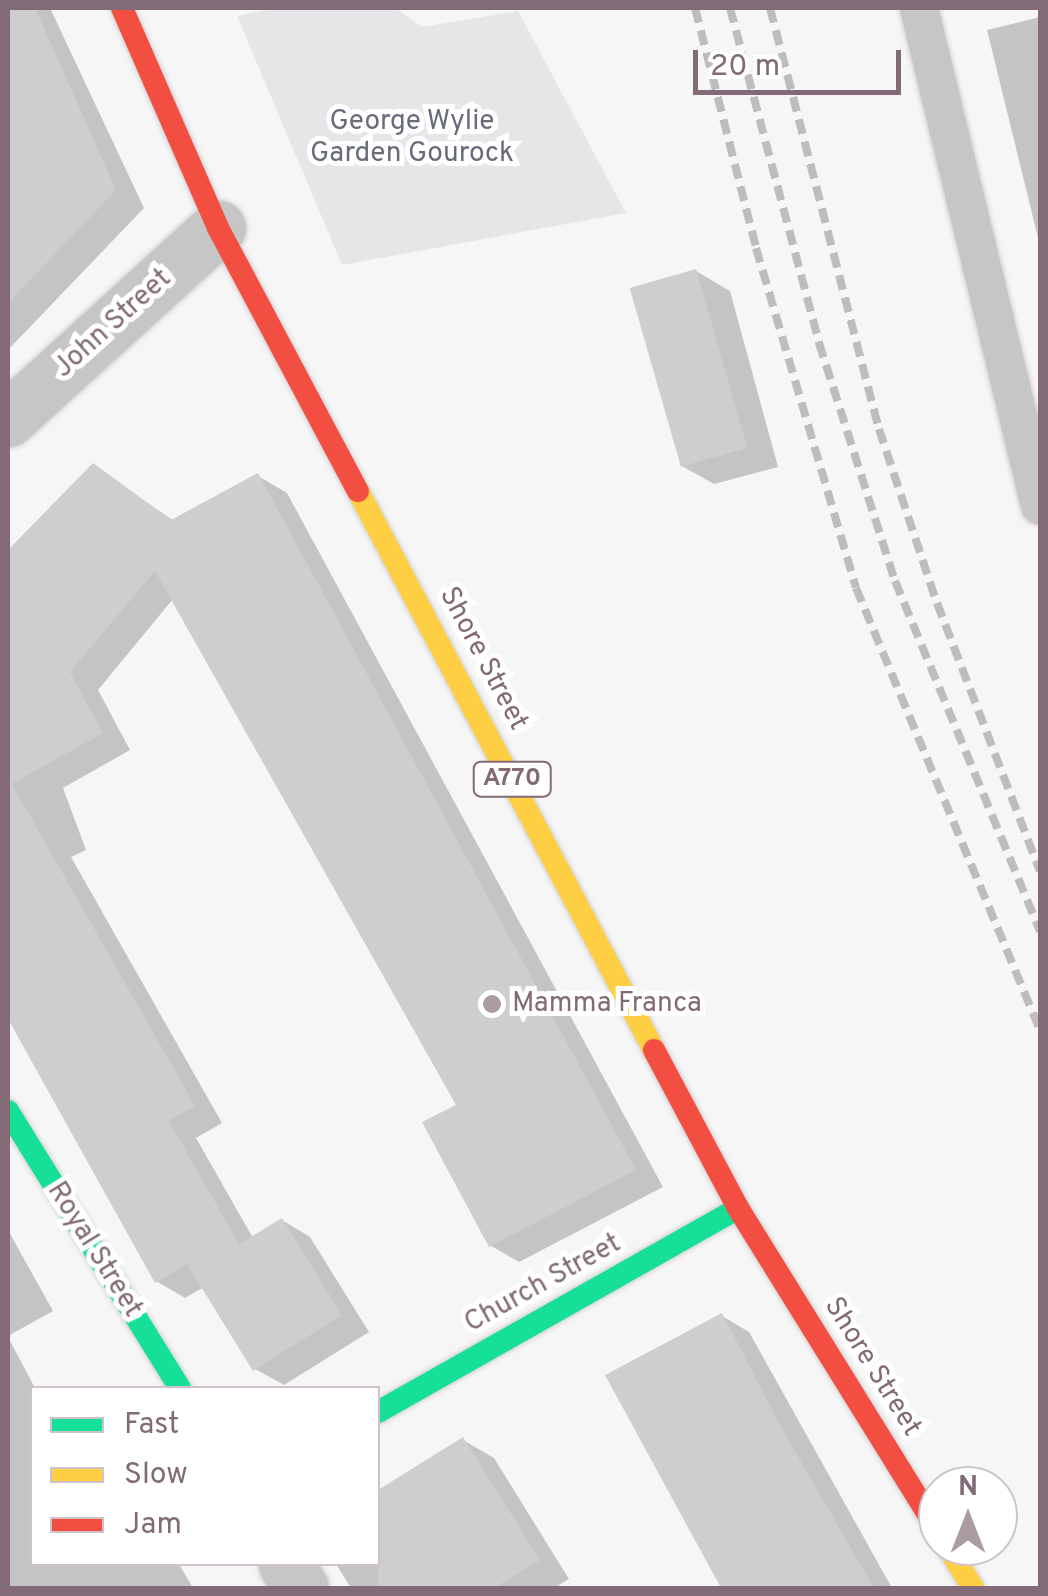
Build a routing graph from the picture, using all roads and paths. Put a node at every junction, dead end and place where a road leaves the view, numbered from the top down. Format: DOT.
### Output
graph roads {
  1 [pos="122,8"];
  2 [pos="919,8"];
  3 [pos="218,228"];
  4 [pos="8,419"];
  5 [pos="1040,506"];
  6 [pos="8,1112"];
  7 [pos="738,1208"];
  8 [pos="179,1386"];
  9 [pos="380,1411"];
  10 [pos="918,1500"];
  11 [pos="287,1566"];
  12 [pos="959,1566"];
  13 [pos="301,1588"];
  14 [pos="973,1588"];
  1 -- 3 [label="main road, Shore Street / A770"];
  2 -- 5 [label="lane"];
  3 -- 4 [label="street, John Street"];
  3 -- 7 [label="main road, Shore Street / A770"];
  6 -- 8 [label="main road, Royal Street"];
  7 -- 9 [label="main road, Church Street"];
  7 -- 10 [label="main road, Shore Street / A770"];
  11 -- 13 [label="street"];
  12 -- 14 [label="main road"];
}
